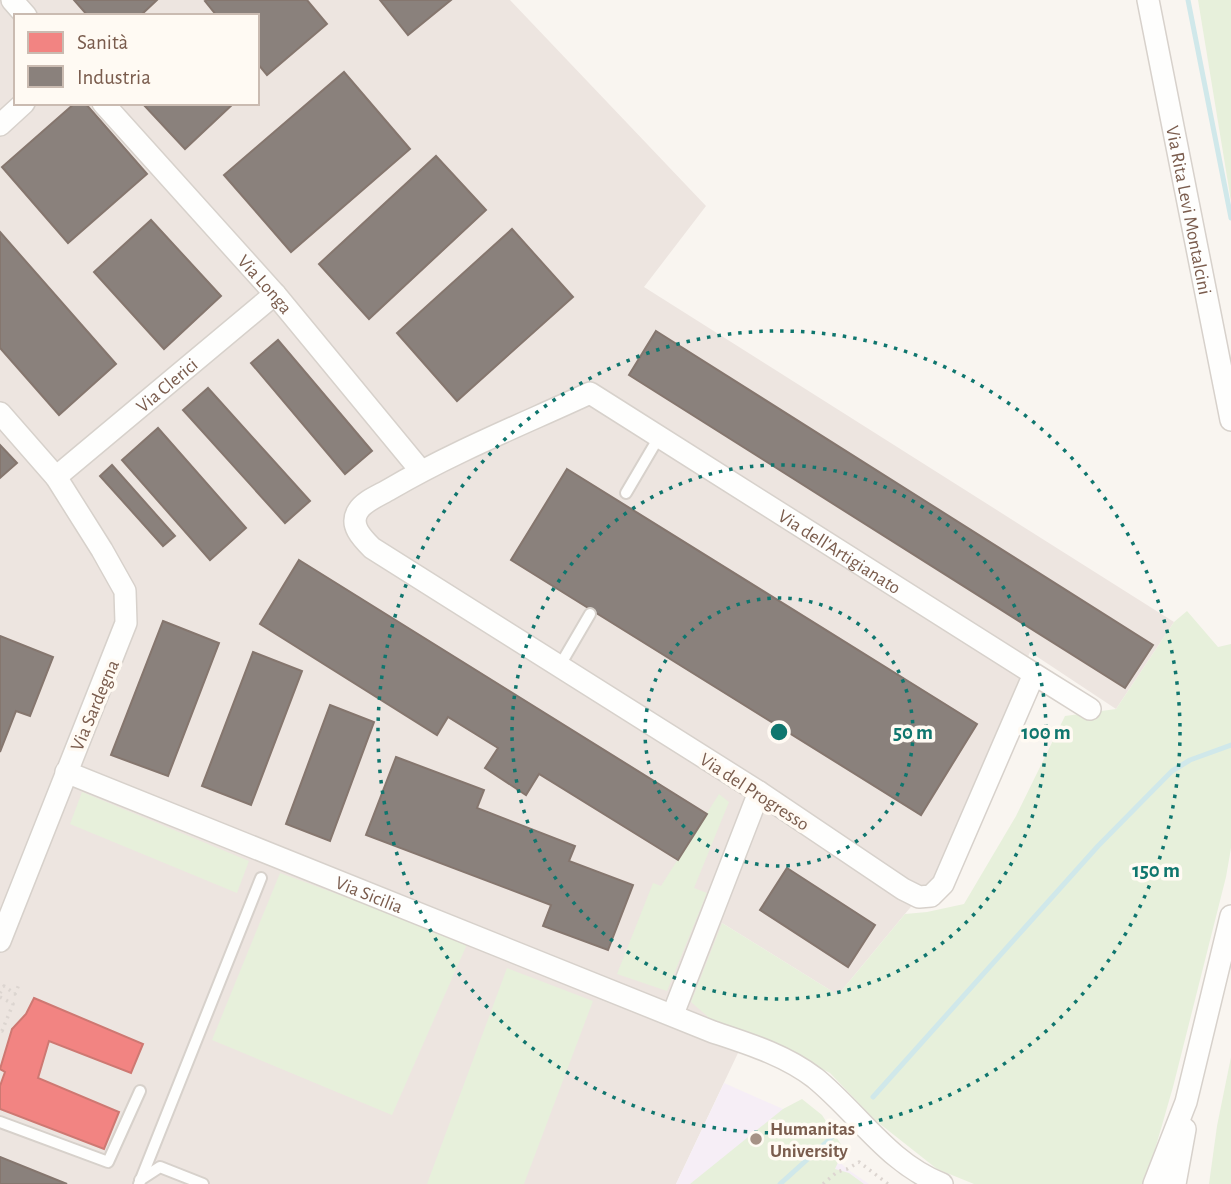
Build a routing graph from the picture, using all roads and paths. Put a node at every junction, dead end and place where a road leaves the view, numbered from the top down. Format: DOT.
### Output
graph roads {
  1 [pos="12,0"];
  2 [pos="1148,0"];
  3 [pos="24,14"];
  4 [pos="22,105"];
  5 [pos="105,105"];
  6 [pos="0,125"];
  7 [pos="275,295"];
  8 [pos="0,412"];
  9 [pos="1231,420"];
  10 [pos="659,437"];
  11 [pos="421,471"];
  12 [pos="56,477"];
  13 [pos="626,493"];
  14 [pos="590,614"];
  15 [pos="559,667"];
  16 [pos="1034,674"];
  17 [pos="1090,709"];
  18 [pos="66,772"];
  19 [pos="759,792"];
  20 [pos="261,878"];
  21 [pos="1231,916"];
  22 [pos="0,941"];
  23 [pos="20,982"];
  24 [pos="0,995"];
  25 [pos="673,1014"];
  26 [pos="0,1030"];
  27 [pos="140,1091"];
  28 [pos="1186,1102"];
  29 [pos="0,1122"];
  30 [pos="140,1182"];
  31 [pos="203,1184"];
  32 [pos="823,1184"];
  33 [pos="888,1184"];
  34 [pos="942,1184"];
  35 [pos="1154,1184"];
  36 [pos="1175,1184"];
  1 -- 3 [label="street"];
  2 -- 9 [label="street, Via Rita Levi Montalcini"];
  4 -- 6 [label="street"];
  5 -- 7 [label="street, Via Longa"];
  7 -- 11 [label="street, Via Longa"];
  7 -- 12 [label="street, Via Clerici"];
  8 -- 12 [label="street, Via Sardegna"];
  10 -- 11 [label="street, Via dell'Artigianato"];
  10 -- 13 [label="lane"];
  10 -- 16 [label="street, Via dell'Artigianato"];
  11 -- 15 [label="street, Via del Progresso"];
  12 -- 18 [label="street, Via Sardegna"];
  14 -- 15 [label="lane"];
  15 -- 19 [label="street, Via del Progresso"];
  16 -- 17 [label="street, Via dell'Artigianato"];
  16 -- 19 [label="street, Via del Progresso"];
  18 -- 22 [label="street, Via Sardegna"];
  18 -- 25 [label="street, Via Sicilia"];
  19 -- 25 [label="street"];
  20 -- 30 [label="lane"];
  21 -- 28 [label="street"];
  23 -- 24 [label="path"];
  24 -- 26 [label="path"];
  25 -- 34 [label="street, Via Sicilia"];
  27 -- 29 [label="lane"];
  28 -- 35 [label="street"];
  28 -- 36 [label="street"];
  30 -- 31 [label="lane"];
  32 -- 33 [label="path"];
}
